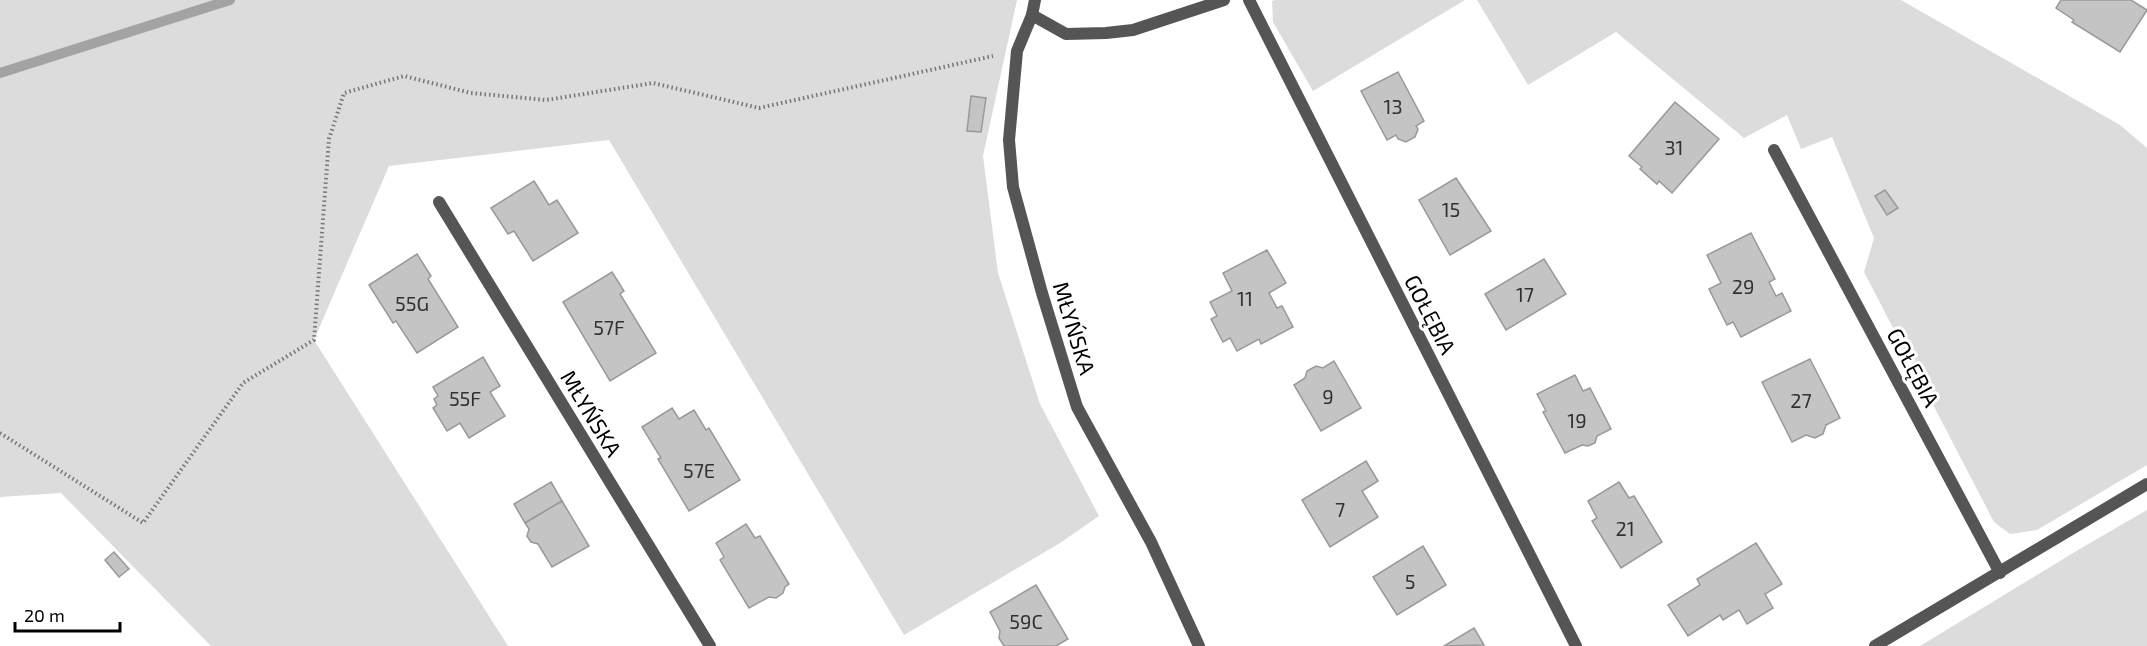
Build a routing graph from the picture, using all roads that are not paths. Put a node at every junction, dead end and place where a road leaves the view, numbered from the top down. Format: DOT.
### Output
graph roads {
  1 [pos="1035,0"];
  2 [pos="1224,0"];
  3 [pos="1249,0"];
  4 [pos="1032,15"];
  5 [pos="1774,150"];
  6 [pos="439,202"];
  7 [pos="2147,484"];
  8 [pos="2000,573"];
  9 [pos="710,646"];
  10 [pos="1199,646"];
  11 [pos="1576,646"];
  12 [pos="1875,646"];
  1 -- 4 [label="street, MŁYŃSKA"];
  2 -- 4 [label="street"];
  3 -- 11 [label="street, GOŁĘBIA"];
  4 -- 10 [label="street, MŁYŃSKA"];
  5 -- 8 [label="street, GOŁĘBIA"];
  6 -- 9 [label="street, MŁYŃSKA"];
  7 -- 8 [label="street"];
  8 -- 12 [label="street"];
}
